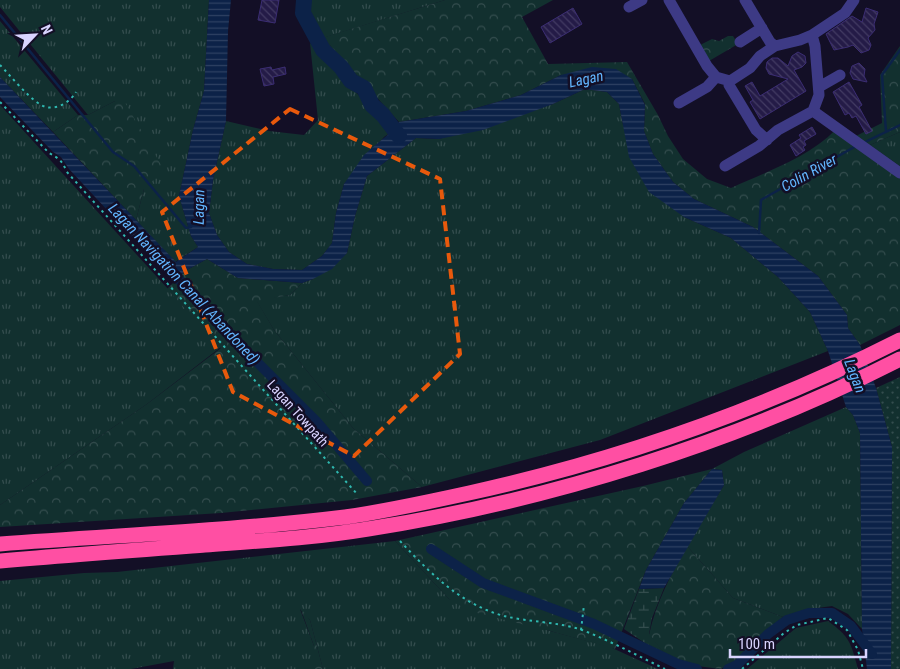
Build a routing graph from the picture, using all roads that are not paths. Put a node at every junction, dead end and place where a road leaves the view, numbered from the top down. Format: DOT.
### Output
graph roads {
  1 [pos="642,0"];
  2 [pos="668,0"];
  3 [pos="854,0"];
  4 [pos="748,1"];
  5 [pos="629,8"];
  6 [pos="762,28"];
  7 [pos="812,35"];
  8 [pos="740,42"];
  9 [pos="775,46"];
  10 [pos="840,75"];
  11 [pos="716,76"];
  12 [pos="730,81"];
  13 [pos="819,87"];
  14 [pos="679,103"];
  15 [pos="813,111"];
  16 [pos="766,140"];
  17 [pos="725,166"];
  18 [pos="900,174"];
  19 [pos="900,340"];
  20 [pos="896,361"];
  21 [pos="0,544"];
  22 [pos="0,561"];
  1 -- 5 [label="lane"];
  2 -- 11 [label="lane"];
  3 -- 7 [label="lane"];
  4 -- 6 [label="lane"];
  6 -- 8 [label="lane"];
  6 -- 9 [label="lane"];
  7 -- 9 [label="lane"];
  7 -- 13 [label="lane"];
  9 -- 12 [label="lane"];
  10 -- 13 [label="lane"];
  11 -- 12 [label="lane"];
  11 -- 14 [label="lane"];
  12 -- 16 [label="lane"];
  13 -- 15 [label="lane"];
  15 -- 16 [label="lane"];
  15 -- 18 [label="lane"];
  16 -- 17 [label="lane"];
  19 -- 21 [label="highway"];
  20 -- 22 [label="highway"];
}
